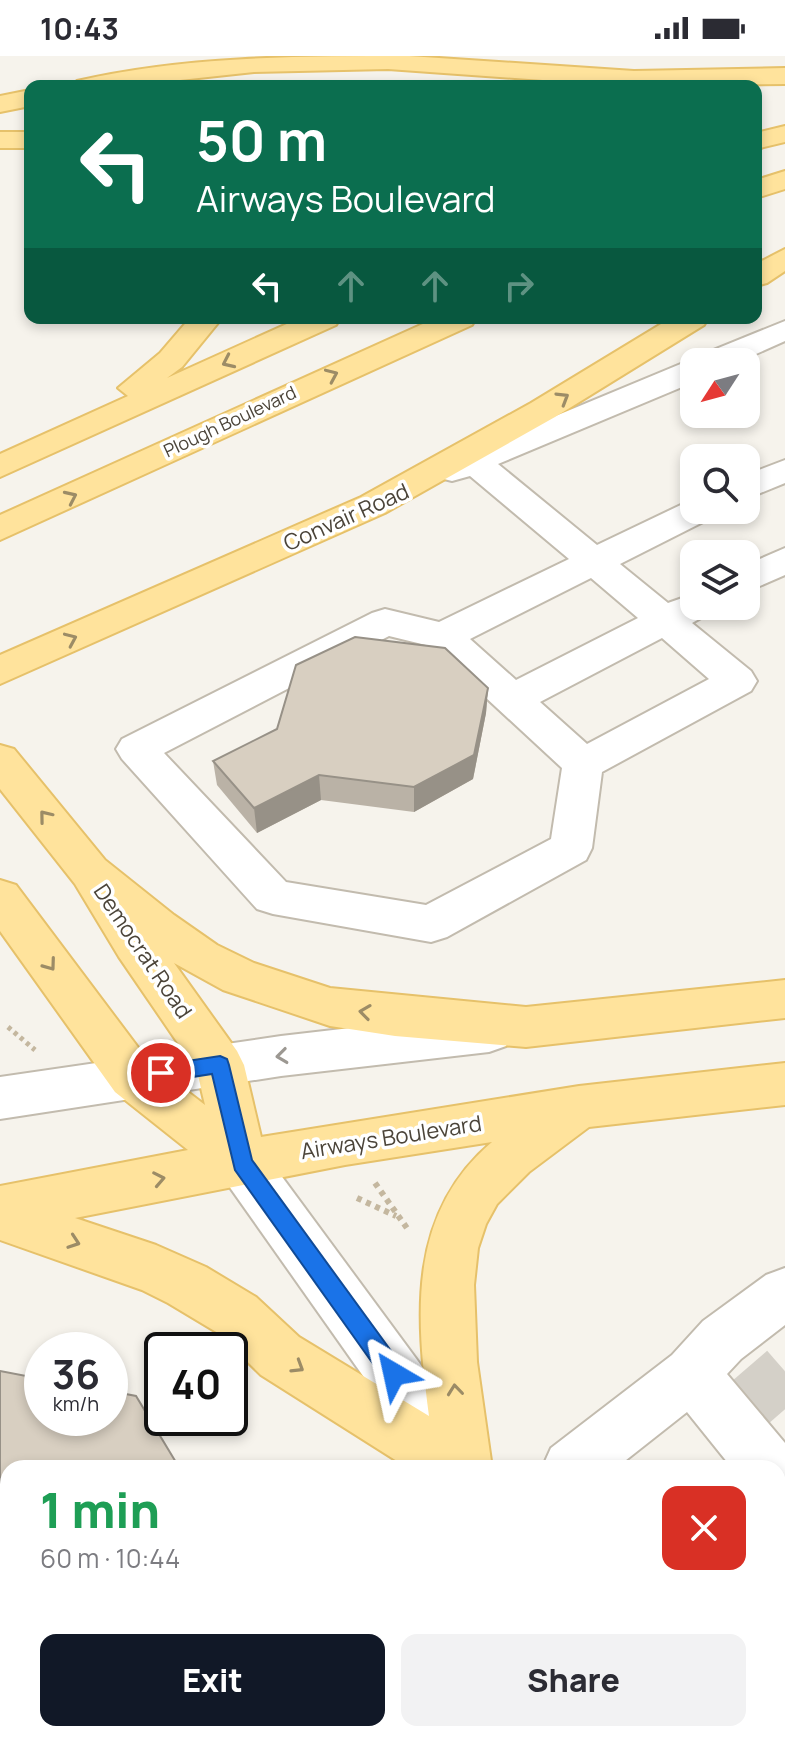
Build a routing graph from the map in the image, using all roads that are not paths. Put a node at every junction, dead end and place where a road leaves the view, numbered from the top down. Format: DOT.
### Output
graph roads {
  1 [pos="785,76"];
  2 [pos="115,80"];
  3 [pos="24,99"];
  4 [pos="0,104"];
  5 [pos="785,134"];
  6 [pos="0,140"];
  7 [pos="24,140"];
  8 [pos="762,140"];
  9 [pos="785,179"];
  10 [pos="762,188"];
  11 [pos="785,258"];
  12 [pos="762,273"];
  13 [pos="202,324"];
  14 [pos="312,324"];
  15 [pos="448,324"];
  16 [pos="683,324"];
  17 [pos="785,330"];
  18 [pos="744,348"];
  19 [pos="680,376"];
  20 [pos="70,434"];
  21 [pos="475,462"];
  22 [pos="0,467"];
  23 [pos="785,470"];
  24 [pos="760,482"];
  25 [pos="373,505"];
  26 [pos="680,519"];
  27 [pos="0,529"];
  28 [pos="593,560"];
  29 [pos="785,560"];
  30 [pos="760,573"];
  31 [pos="680,613"];
  32 [pos="686,620"];
  33 [pos="443,636"];
  34 [pos="0,671"];
  35 [pos="512,699"];
  36 [pos="0,760"];
  37 [pos="583,764"];
  38 [pos="90,872"];
  39 [pos="1,914"];
  40 [pos="785,999"];
  41 [pos="526,1027"];
  42 [pos="220,1065"];
  43 [pos="132,1077"];
  44 [pos="785,1084"];
  45 [pos="0,1098"];
  46 [pos="579,1107"];
  47 [pos="242,1163"];
  48 [pos="0,1209"];
  49 [pos="0,1216"];
  50 [pos="748,1339"];
  51 [pos="779,1454"];
  52 [pos="448,1460"];
  53 [pos="455,1460"];
  54 [pos="460,1460"];
  55 [pos="582,1460"];
  1 -- 2 [label="main road"];
  3 -- 4 [label="main road"];
  5 -- 8 [label="main road"];
  6 -- 7 [label="main road"];
  9 -- 10 [label="main road"];
  11 -- 12 [label="main road"];
  13 -- 20 [label="main road"];
  14 -- 20 [label="main road, one-way"];
  27 -- 15 [label="main road, Plough Boulevard, one-way"];
  25 -- 16 [label="main road, one-way"];
  17 -- 18 [label="street"];
  19 -- 21 [label="street, Convair Road"];
  20 -- 22 [label="main road"];
  21 -- 25 [label="street, Convair Road"];
  21 -- 28 [label="street"];
  23 -- 24 [label="street"];
  34 -- 25 [label="main road, Convair Road, one-way"];
  26 -- 28 [label="street"];
  28 -- 31 [label="street"];
  28 -- 33 [label="street"];
  29 -- 30 [label="street"];
  31 -- 35 [label="street"];
  32 -- 37 [label="street"];
  33 -- 35 [label="street"];
  33 -- 37 [label="street"];
  35 -- 37 [label="street"];
  38 -- 36 [label="main road, Democrat Road, one-way"];
  41 -- 38 [label="main road, one-way"];
  38 -- 42 [label="main road, Democrat Road"];
  39 -- 43 [label="main road, Democrat Road, one-way"];
  40 -- 41 [label="main road"];
  41 -- 42 [label="street, one-way"];
  42 -- 43 [label="street"];
  42 -- 47 [label="main road, Democrat Road"];
  43 -- 45 [label="street"];
  43 -- 47 [label="main road, Democrat Road"];
  44 -- 46 [label="main road, Airways Boulevard"];
  46 -- 47 [label="main road, Airways Boulevard"];
  54 -- 46 [label="main road, one-way"];
  48 -- 47 [label="main road, Airways Boulevard, one-way"];
  47 -- 53 [label="street, Democrat Road"];
  49 -- 52 [label="main road, one-way"];
  50 -- 51 [label="street"];
  50 -- 55 [label="street"];
}
